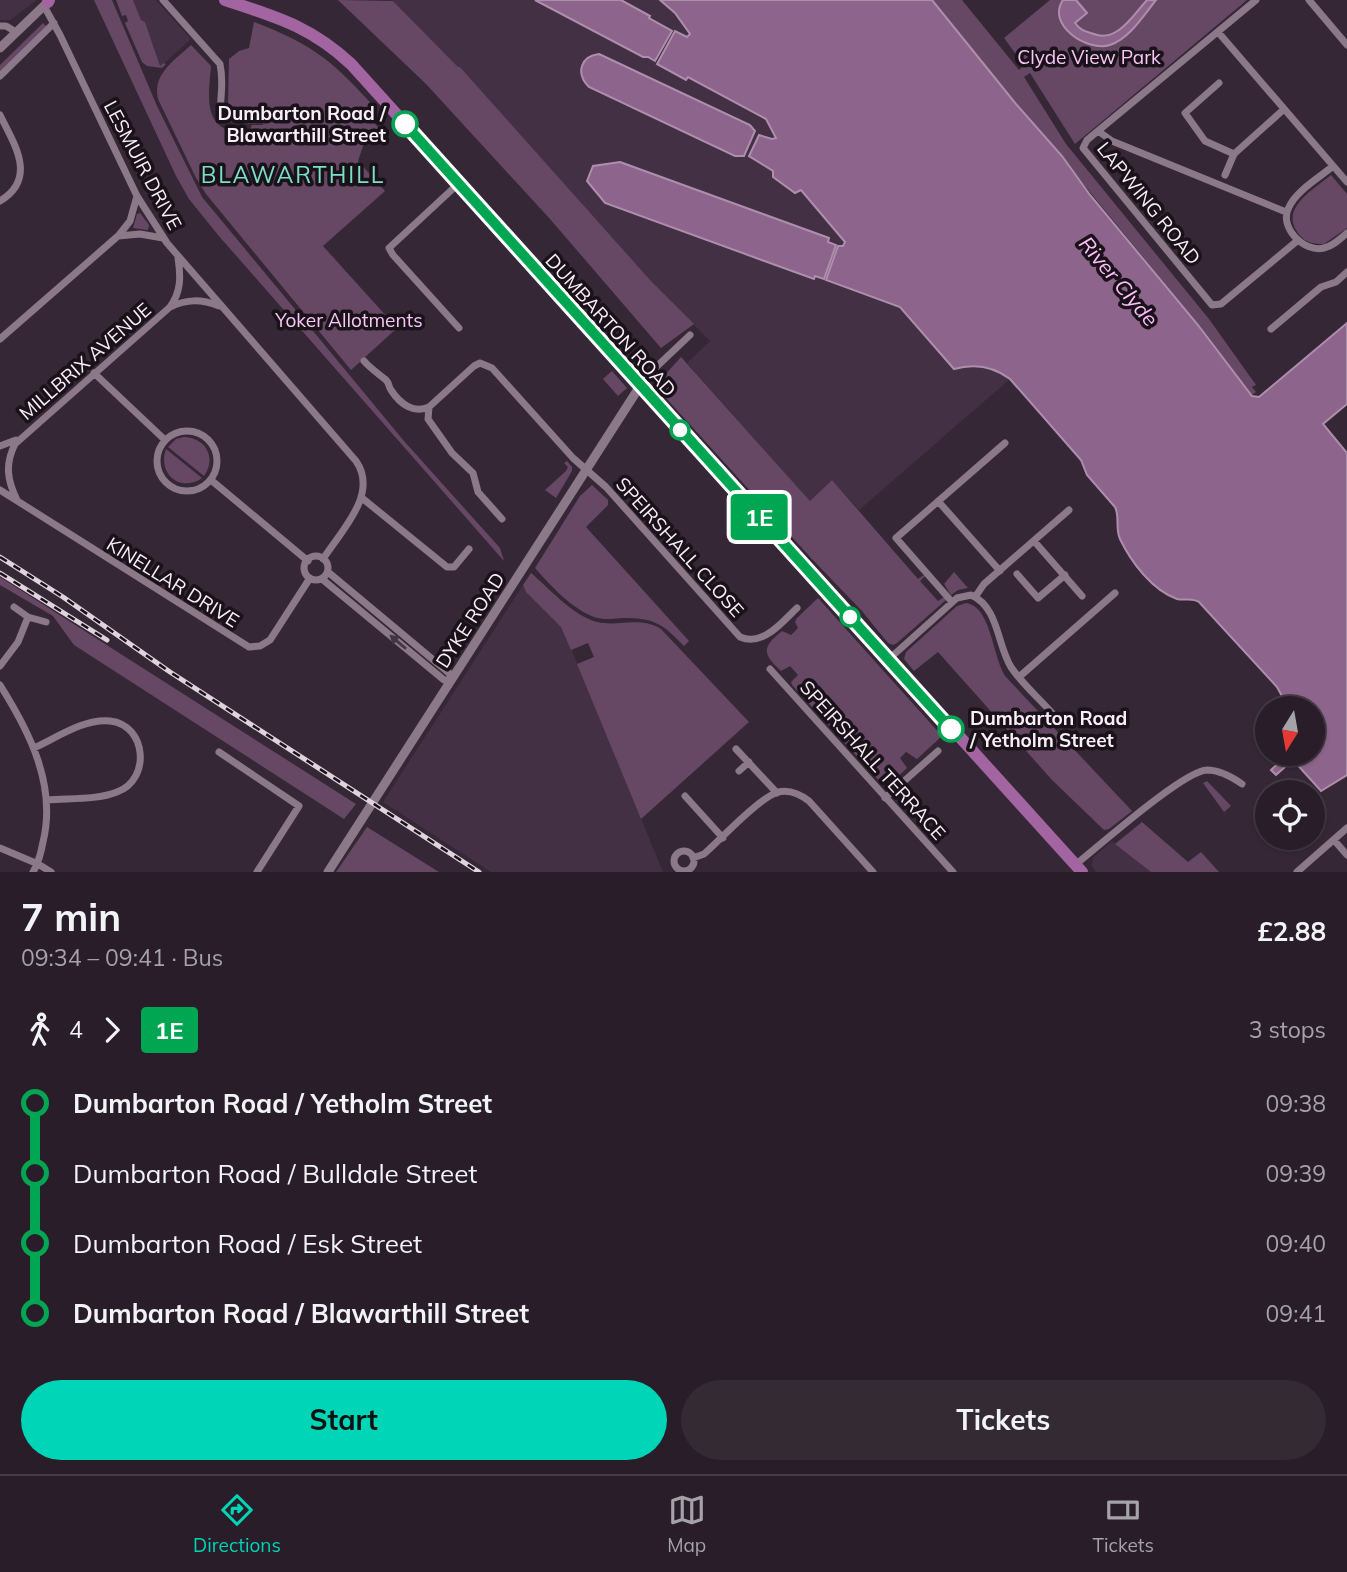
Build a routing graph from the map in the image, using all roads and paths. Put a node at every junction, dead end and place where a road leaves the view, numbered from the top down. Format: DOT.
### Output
graph roads {
  1 [pos="163,0"];
  2 [pos="225,0"];
  3 [pos="1256,0"];
  4 [pos="1309,0"];
  5 [pos="48,2"];
  6 [pos="54,23"];
  7 [pos="0,26"];
  8 [pos="16,32"];
  9 [pos="1217,32"];
  10 [pos="1347,45"];
  11 [pos="0,48"];
  12 [pos="0,76"];
  13 [pos="1219,83"];
  14 [pos="1283,110"];
  15 [pos="0,115"];
  16 [pos="264,120"];
  17 [pos="1098,131"];
  18 [pos="1234,154"];
  19 [pos="1333,166"];
  20 [pos="1225,175"];
  21 [pos="1347,182"];
  22 [pos="458,184"];
  23 [pos="138,196"];
  24 [pos="0,201"];
  25 [pos="1286,212"];
  26 [pos="118,236"];
  27 [pos="1344,236"];
  28 [pos="163,239"];
  29 [pos="1297,241"];
  30 [pos="1347,247"];
  31 [pos="177,258"];
  32 [pos="1347,272"];
  33 [pos="220,306"];
  34 [pos="170,307"];
  35 [pos="459,328"];
  36 [pos="1272,328"];
  37 [pos="690,335"];
  38 [pos="1,337"];
  39 [pos="364,361"];
  40 [pos="94,373"];
  41 [pos="640,386"];
  42 [pos="429,407"];
  43 [pos="20,438"];
  44 [pos="165,440"];
  45 [pos="1005,443"];
  46 [pos="0,446"];
  47 [pos="587,470"];
  48 [pos="211,480"];
  49 [pos="0,490"];
  50 [pos="362,498"];
  51 [pos="938,501"];
  52 [pos="19,502"];
  53 [pos="1069,510"];
  54 [pos="502,519"];
  55 [pos="1034,541"];
  56 [pos="469,549"];
  57 [pos="323,559"];
  58 [pos="308,561"];
  59 [pos="999,571"];
  60 [pos="328,572"];
  61 [pos="1017,575"];
  62 [pos="1065,575"];
  63 [pos="310,578"];
  64 [pos="322,579"];
  65 [pos="1115,593"];
  66 [pos="1082,596"];
  67 [pos="975,597"];
  68 [pos="952,602"];
  69 [pos="13,607"];
  70 [pos="797,608"];
  71 [pos="28,617"];
  72 [pos="46,622"];
  73 [pos="888,660"];
  74 [pos="0,666"];
  75 [pos="770,669"];
  76 [pos="1019,677"];
  77 [pos="452,680"];
  78 [pos="0,685"];
  79 [pos="1052,713"];
  80 [pos="34,748"];
  81 [pos="736,749"];
  82 [pos="938,751"];
  83 [pos="219,752"];
  84 [pos="748,762"];
  85 [pos="739,771"];
  86 [pos="1242,784"];
  87 [pos="777,793"];
  88 [pos="685,796"];
  89 [pos="885,798"];
  90 [pos="47,800"];
  91 [pos="1347,828"];
  92 [pos="723,838"];
  93 [pos="1334,840"];
  94 [pos="0,848"];
  95 [pos="1347,855"];
  96 [pos="694,859"];
  97 [pos="38,864"];
  98 [pos="1075,870"];
  99 [pos="33,872"];
  100 [pos="51,872"];
  101 [pos="257,872"];
  102 [pos="328,872"];
  103 [pos="873,872"];
  104 [pos="953,872"];
  105 [pos="1297,872"];
  1 -- 16 [label="street"];
  2 -- 22 [label="main road, DUMBARTON ROAD"];
  3 -- 9 [label="street, LAPWING ROAD"];
  4 -- 10 [label="street"];
  5 -- 6 [label="street, LESMUIR DRIVE"];
  5 -- 8 [label="street"];
  6 -- 12 [label="street"];
  6 -- 23 [label="street, LESMUIR DRIVE"];
  7 -- 8 [label="street"];
  8 -- 11 [label="street"];
  9 -- 14 [label="street"];
  9 -- 17 [label="street, LAPWING ROAD"];
  13 -- 18 [label="street"];
  14 -- 18 [label="street"];
  14 -- 19 [label="street"];
  15 -- 24 [label="street"];
  17 -- 25 [label="street"];
  17 -- 29 [label="street, LAPWING ROAD"];
  18 -- 20 [label="street"];
  19 -- 21 [label="street"];
  19 -- 25 [label="street"];
  22 -- 35 [label="street"];
  22 -- 41 [label="main road, DUMBARTON ROAD"];
  23 -- 26 [label="street"];
  23 -- 28 [label="street, LESMUIR DRIVE"];
  25 -- 29 [label="street"];
  26 -- 28 [label="street"];
  26 -- 38 [label="street"];
  27 -- 29 [label="street"];
  27 -- 30 [label="street"];
  28 -- 31 [label="street, LESMUIR DRIVE"];
  31 -- 33 [label="street, LESMUIR DRIVE"];
  31 -- 34 [label="street, MILLBRIX AVENUE"];
  32 -- 36 [label="street"];
  33 -- 34 [label="street, MILLBRIX AVENUE"];
  33 -- 50 [label="street, LESMUIR DRIVE"];
  34 -- 40 [label="street, MILLBRIX AVENUE"];
  37 -- 41 [label="street"];
  39 -- 42 [label="street"];
  40 -- 43 [label="street, MILLBRIX AVENUE"];
  40 -- 44 [label="street"];
  41 -- 47 [label="street, DYKE ROAD"];
  41 -- 73 [label="main road, DUMBARTON ROAD"];
  42 -- 47 [label="street, SPEIRSHALL CLOSE"];
  42 -- 54 [label="street"];
  43 -- 46 [label="street, MILLBRIX AVENUE"];
  43 -- 52 [label="street, MILLBRIX AVENUE"];
  44 -- 48 [label="street"];
  44 -- 48 [label="street"];
  45 -- 51 [label="street"];
  47 -- 70 [label="street, SPEIRSHALL CLOSE"];
  47 -- 77 [label="street, DYKE ROAD"];
  48 -- 58 [label="street"];
  49 -- 52 [label="street, KINELLAR DRIVE"];
  50 -- 56 [label="street"];
  50 -- 57 [label="street"];
  51 -- 59 [label="street"];
  51 -- 68 [label="street"];
  52 -- 63 [label="street, KINELLAR DRIVE"];
  53 -- 55 [label="street"];
  55 -- 59 [label="street"];
  55 -- 62 [label="street"];
  57 -- 58 [label="street"];
  57 -- 60 [label="street"];
  58 -- 63 [label="street"];
  59 -- 67 [label="street"];
  60 -- 64 [label="street"];
  60 -- 77 [label="street"];
  61 -- 62 [label="street"];
  62 -- 66 [label="street"];
  63 -- 64 [label="street"];
  77 -- 64 [label="street, one-way"];
  65 -- 76 [label="street"];
  67 -- 68 [label="street"];
  67 -- 76 [label="street"];
  68 -- 73 [label="street"];
  69 -- 71 [label="street"];
  71 -- 72 [label="street"];
  71 -- 74 [label="street"];
  73 -- 98 [label="main road, DUMBARTON ROAD"];
  75 -- 89 [label="street, SPEIRSHALL TERRACE"];
  76 -- 79 [label="street"];
  77 -- 102 [label="street, DYKE ROAD"];
  78 -- 80 [label="street"];
  80 -- 90 [label="street"];
  80 -- 90 [label="street"];
  81 -- 84 [label="street"];
  82 -- 89 [label="street"];
  83 -- 101 [label="street"];
  84 -- 85 [label="street"];
  84 -- 87 [label="street"];
  86 -- 98 [label="street"];
  87 -- 92 [label="street"];
  87 -- 103 [label="street"];
  88 -- 92 [label="street"];
  89 -- 104 [label="street, SPEIRSHALL TERRACE"];
  90 -- 97 [label="street"];
  91 -- 93 [label="street"];
  92 -- 96 [label="street"];
  93 -- 95 [label="street"];
  93 -- 105 [label="street"];
  94 -- 97 [label="street"];
  97 -- 99 [label="street"];
  97 -- 100 [label="street"];
}
